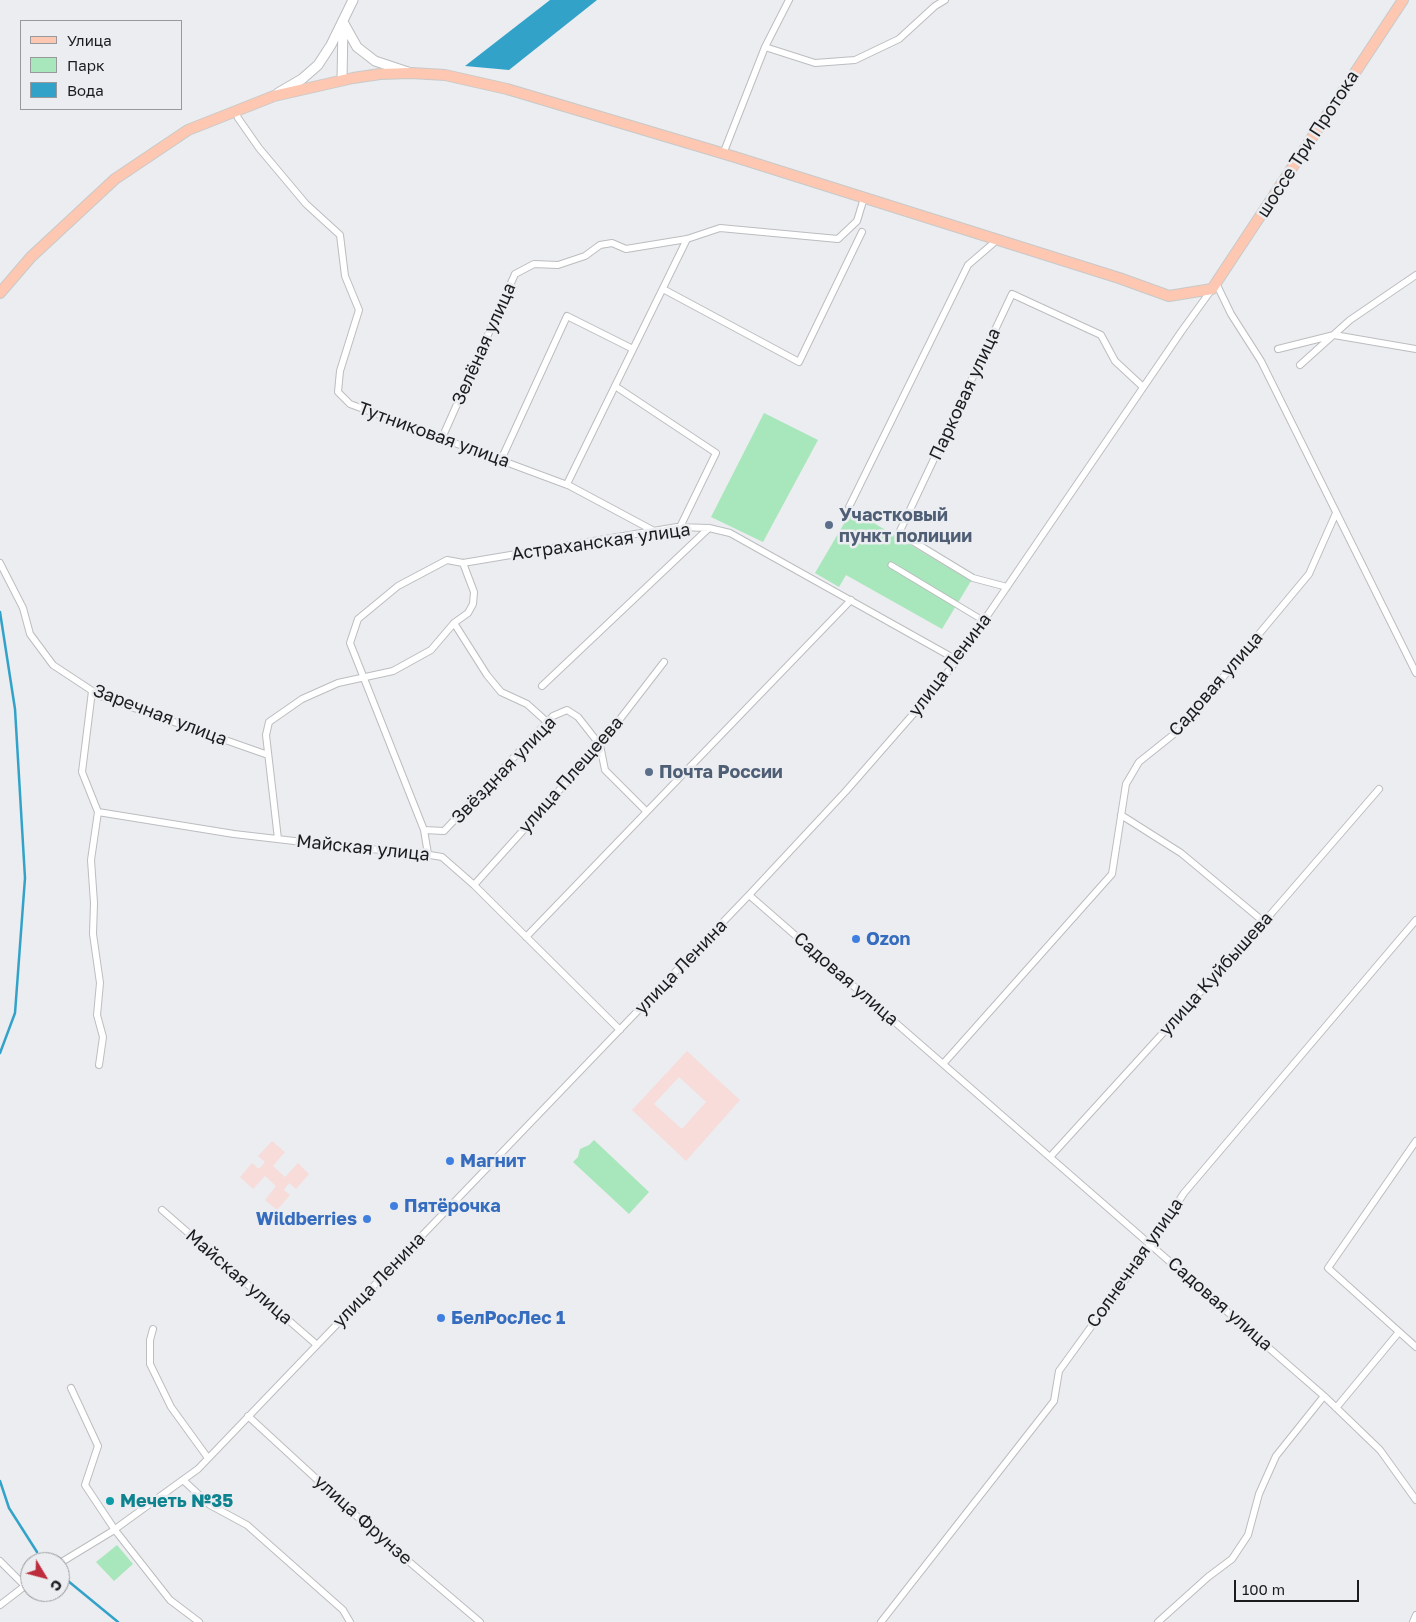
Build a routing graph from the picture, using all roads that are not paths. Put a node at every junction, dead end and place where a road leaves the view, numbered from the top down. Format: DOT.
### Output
graph roads {
  1 [pos="353,0"];
  2 [pos="789,0"];
  3 [pos="946,0"];
  4 [pos="1403,0"];
  5 [pos="343,22"];
  6 [pos="765,47"];
  7 [pos="411,73"];
  8 [pos="342,80"];
  9 [pos="274,96"];
  10 [pos="236,111"];
  11 [pos="723,154"];
  12 [pos="864,198"];
  13 [pos="862,232"];
  14 [pos="687,239"];
  15 [pos="997,240"];
  16 [pos="1416,275"];
  17 [pos="1214,286"];
  18 [pos="663,289"];
  19 [pos="0,293"];
  20 [pos="1334,335"];
  21 [pos="633,349"];
  22 [pos="1278,349"];
  23 [pos="1416,349"];
  24 [pos="1300,366"];
  25 [pos="615,386"];
  26 [pos="1143,387"];
  27 [pos="442,438"];
  28 [pos="501,460"];
  29 [pos="567,484"];
  30 [pos="848,508"];
  31 [pos="1336,513"];
  32 [pos="680,527"];
  33 [pos="709,528"];
  34 [pos="654,531"];
  35 [pos="0,563"];
  36 [pos="462,563"];
  37 [pos="891,565"];
  38 [pos="1007,587"];
  39 [pos="851,600"];
  40 [pos="984,621"];
  41 [pos="454,623"];
  42 [pos="957,660"];
  43 [pos="664,662"];
  44 [pos="1416,673"];
  45 [pos="363,677"];
  46 [pos="542,686"];
  47 [pos="92,691"];
  48 [pos="547,722"];
  49 [pos="600,745"];
  50 [pos="268,755"];
  51 [pos="1379,789"];
  52 [pos="646,811"];
  53 [pos="98,812"];
  54 [pos="1121,815"];
  55 [pos="424,830"];
  56 [pos="278,840"];
  57 [pos="428,854"];
  58 [pos="474,885"];
  59 [pos="749,895"];
  60 [pos="1416,920"];
  61 [pos="1264,922"];
  62 [pos="526,937"];
  63 [pos="620,1030"];
  64 [pos="943,1064"];
  65 [pos="99,1065"];
  66 [pos="1416,1141"];
  67 [pos="1050,1157"];
  68 [pos="162,1210"];
  69 [pos="1152,1244"];
  70 [pos="153,1329"];
  71 [pos="1400,1332"];
  72 [pos="317,1345"];
  73 [pos="1416,1347"];
  74 [pos="71,1388"];
  75 [pos="1324,1396"];
  76 [pos="1336,1408"];
  77 [pos="248,1416"];
  78 [pos="208,1458"];
  79 [pos="183,1480"];
  80 [pos="1416,1500"];
  81 [pos="115,1530"];
  82 [pos="70,1557"];
  83 [pos="0,1561"];
  84 [pos="20,1578"];
  85 [pos="20,1589"];
  86 [pos="0,1605"];
  87 [pos="1416,1615"];
  88 [pos="200,1622"];
  89 [pos="350,1622"];
  90 [pos="480,1622"];
  91 [pos="881,1622"];
  92 [pos="1158,1622"];
  93 [pos="1413,1622"];
  1 -- 5 [label="main road"];
  2 -- 6 [label="street"];
  3 -- 6 [label="street"];
  4 -- 17 [label="main road, шоссе Три Протока"];
  5 -- 7 [label="main road"];
  5 -- 8 [label="main road"];
  5 -- 9 [label="main road"];
  6 -- 11 [label="street"];
  7 -- 8 [label="main road"];
  7 -- 11 [label="main road"];
  8 -- 9 [label="main road"];
  9 -- 10 [label="main road"];
  10 -- 19 [label="main road"];
  10 -- 27 [label="street, Тутниковая улица"];
  11 -- 12 [label="main road"];
  12 -- 14 [label="street, Зелёная улица"];
  12 -- 15 [label="main road"];
  13 -- 18 [label="street"];
  14 -- 18 [label="street"];
  14 -- 27 [label="street, Зелёная улица"];
  15 -- 17 [label="main road"];
  15 -- 30 [label="street"];
  16 -- 20 [label="street"];
  17 -- 26 [label="street, улица Ленина"];
  17 -- 31 [label="street"];
  18 -- 21 [label="street"];
  20 -- 22 [label="street"];
  20 -- 23 [label="street"];
  20 -- 24 [label="street"];
  21 -- 25 [label="street"];
  21 -- 28 [label="street"];
  25 -- 29 [label="street"];
  25 -- 32 [label="street"];
  26 -- 38 [label="street, улица Ленина"];
  26 -- 38 [label="street, Парковая улица"];
  27 -- 28 [label="street, Тутниковая улица"];
  28 -- 29 [label="street, Тутниковая улица"];
  29 -- 34 [label="street, Тутниковая улица"];
  31 -- 44 [label="street"];
  31 -- 54 [label="street, Садовая улица"];
  32 -- 33 [label="street, Астраханская улица"];
  32 -- 34 [label="street, Астраханская улица"];
  33 -- 39 [label="street, Астраханская улица"];
  33 -- 46 [label="street, Звёздная улица"];
  34 -- 36 [label="street, Астраханская улица"];
  35 -- 47 [label="street, Заречная улица"];
  36 -- 41 [label="street"];
  36 -- 45 [label="street, Астраханская улица"];
  37 -- 40 [label="street"];
  38 -- 40 [label="street, улица Ленина"];
  39 -- 42 [label="street, Астраханская улица"];
  39 -- 52 [label="street"];
  40 -- 42 [label="street, улица Ленина"];
  41 -- 45 [label="street"];
  41 -- 48 [label="street"];
  42 -- 59 [label="street, улица Ленина"];
  43 -- 49 [label="street, улица Плещеева"];
  45 -- 50 [label="street"];
  45 -- 55 [label="street, Астраханская улица"];
  47 -- 50 [label="street, Заречная улица"];
  47 -- 53 [label="street"];
  48 -- 49 [label="street, Звёздная улица"];
  48 -- 55 [label="street, Звёздная улица"];
  49 -- 52 [label="street"];
  49 -- 58 [label="street, улица Плещеева"];
  50 -- 56 [label="street"];
  51 -- 61 [label="street, улица Куйбышева"];
  52 -- 62 [label="street"];
  53 -- 56 [label="street, Майская улица"];
  53 -- 65 [label="street"];
  54 -- 61 [label="street"];
  54 -- 64 [label="street, Садовая улица"];
  55 -- 57 [label="street, Астраханская улица"];
  56 -- 57 [label="street, Майская улица"];
  57 -- 58 [label="street, Майская улица"];
  58 -- 62 [label="street, Майская улица"];
  59 -- 63 [label="street, улица Ленина"];
  59 -- 64 [label="street, Садовая улица"];
  60 -- 69 [label="street, Солнечная улица"];
  61 -- 67 [label="street, улица Куйбышева"];
  62 -- 63 [label="street, Майская улица"];
  63 -- 72 [label="street, улица Ленина"];
  64 -- 67 [label="street, Садовая улица"];
  66 -- 71 [label="street"];
  67 -- 69 [label="street, Садовая улица"];
  68 -- 72 [label="street, Майская улица"];
  69 -- 75 [label="street, Садовая улица"];
  69 -- 91 [label="street, Солнечная улица"];
  70 -- 78 [label="street"];
  71 -- 73 [label="street"];
  71 -- 76 [label="street"];
  72 -- 77 [label="street, улица Ленина"];
  74 -- 81 [label="street"];
  75 -- 76 [label="street, Садовая улица"];
  75 -- 92 [label="street"];
  76 -- 80 [label="street, Садовая улица"];
  77 -- 78 [label="street, улица Ленина"];
  77 -- 90 [label="street, улица Фрунзе"];
  78 -- 79 [label="street, улица Ленина"];
  79 -- 81 [label="street, улица Ленина"];
  79 -- 89 [label="street"];
  81 -- 82 [label="street, улица Ленина"];
  81 -- 88 [label="street"];
  83 -- 84 [label="street"];
  85 -- 86 [label="street"];
  87 -- 93 [label="street"];
}
